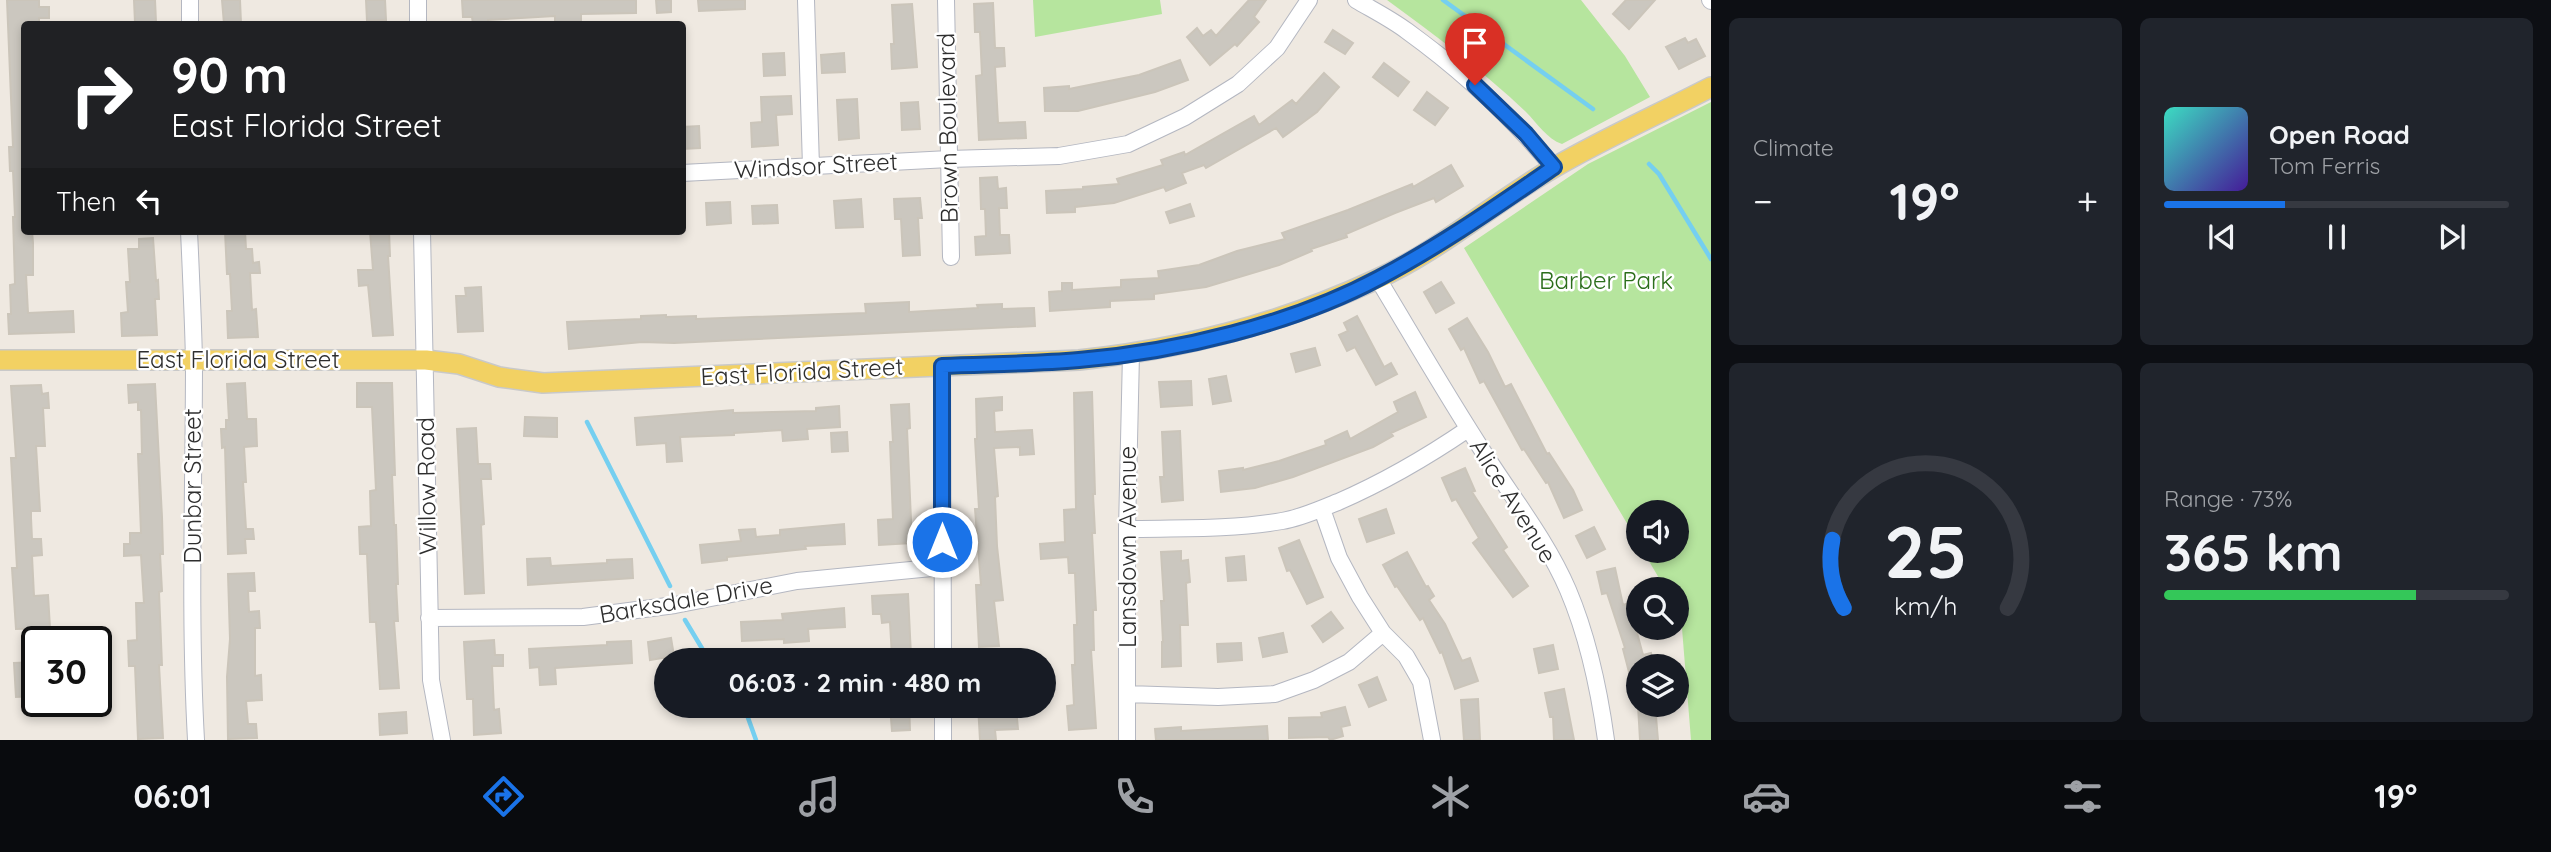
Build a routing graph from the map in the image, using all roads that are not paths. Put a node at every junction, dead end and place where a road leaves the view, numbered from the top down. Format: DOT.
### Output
graph roads {
  1 [pos="190,0"];
  2 [pos="418,0"];
  3 [pos="806,0"];
  4 [pos="946,0"];
  5 [pos="1309,0"];
  6 [pos="1356,0"];
  7 [pos="190,21"];
  8 [pos="418,21"];
  9 [pos="1711,87"];
  10 [pos="949,159"];
  11 [pos="811,167"];
  12 [pos="1554,167"];
  13 [pos="686,173"];
  14 [pos="190,235"];
  15 [pos="422,235"];
  16 [pos="951,257"];
  17 [pos="1378,279"];
  18 [pos="1131,354"];
  19 [pos="194,359"];
  20 [pos="0,360"];
  21 [pos="426,360"];
  22 [pos="942,366"];
  23 [pos="1468,429"];
  24 [pos="1321,509"];
  25 [pos="1126,530"];
  26 [pos="942,567"];
  27 [pos="429,618"];
  28 [pos="1383,633"];
  29 [pos="943,648"];
  30 [pos="1127,694"];
  31 [pos="943,718"];
  32 [pos="196,740"];
  33 [pos="442,740"];
  34 [pos="943,740"];
  35 [pos="1126,740"];
  36 [pos="1432,740"];
  37 [pos="1606,740"];
  1 -- 7 [label="street"];
  2 -- 8 [label="street"];
  3 -- 11 [label="street"];
  4 -- 10 [label="street, Brown Boulevard"];
  5 -- 10 [label="street, Windsor Street"];
  6 -- 12 [label="street"];
  9 -- 12 [label="main road, East Florida Street"];
  10 -- 11 [label="street, Windsor Street"];
  10 -- 16 [label="street, Brown Boulevard"];
  11 -- 13 [label="street, Windsor Street"];
  12 -- 17 [label="main road, East Florida Street"];
  14 -- 19 [label="street, Dunbar Street"];
  15 -- 21 [label="street, Willow Road"];
  17 -- 18 [label="main road, East Florida Street"];
  17 -- 23 [label="street, Alice Avenue"];
  18 -- 22 [label="main road, East Florida Street"];
  18 -- 25 [label="street, Lansdown Avenue"];
  19 -- 20 [label="main road, East Florida Street"];
  19 -- 21 [label="main road, East Florida Street"];
  19 -- 32 [label="street, Dunbar Street"];
  21 -- 22 [label="main road, East Florida Street"];
  21 -- 27 [label="street, Willow Road"];
  22 -- 26 [label="street"];
  23 -- 24 [label="street"];
  23 -- 37 [label="street, Alice Avenue"];
  24 -- 25 [label="street"];
  24 -- 28 [label="street"];
  25 -- 30 [label="street, Lansdown Avenue"];
  26 -- 27 [label="street, Barksdale Drive"];
  26 -- 29 [label="street"];
  27 -- 33 [label="street, Willow Road"];
  28 -- 30 [label="street"];
  28 -- 36 [label="street"];
  30 -- 35 [label="street, Lansdown Avenue"];
  31 -- 34 [label="street"];
}
